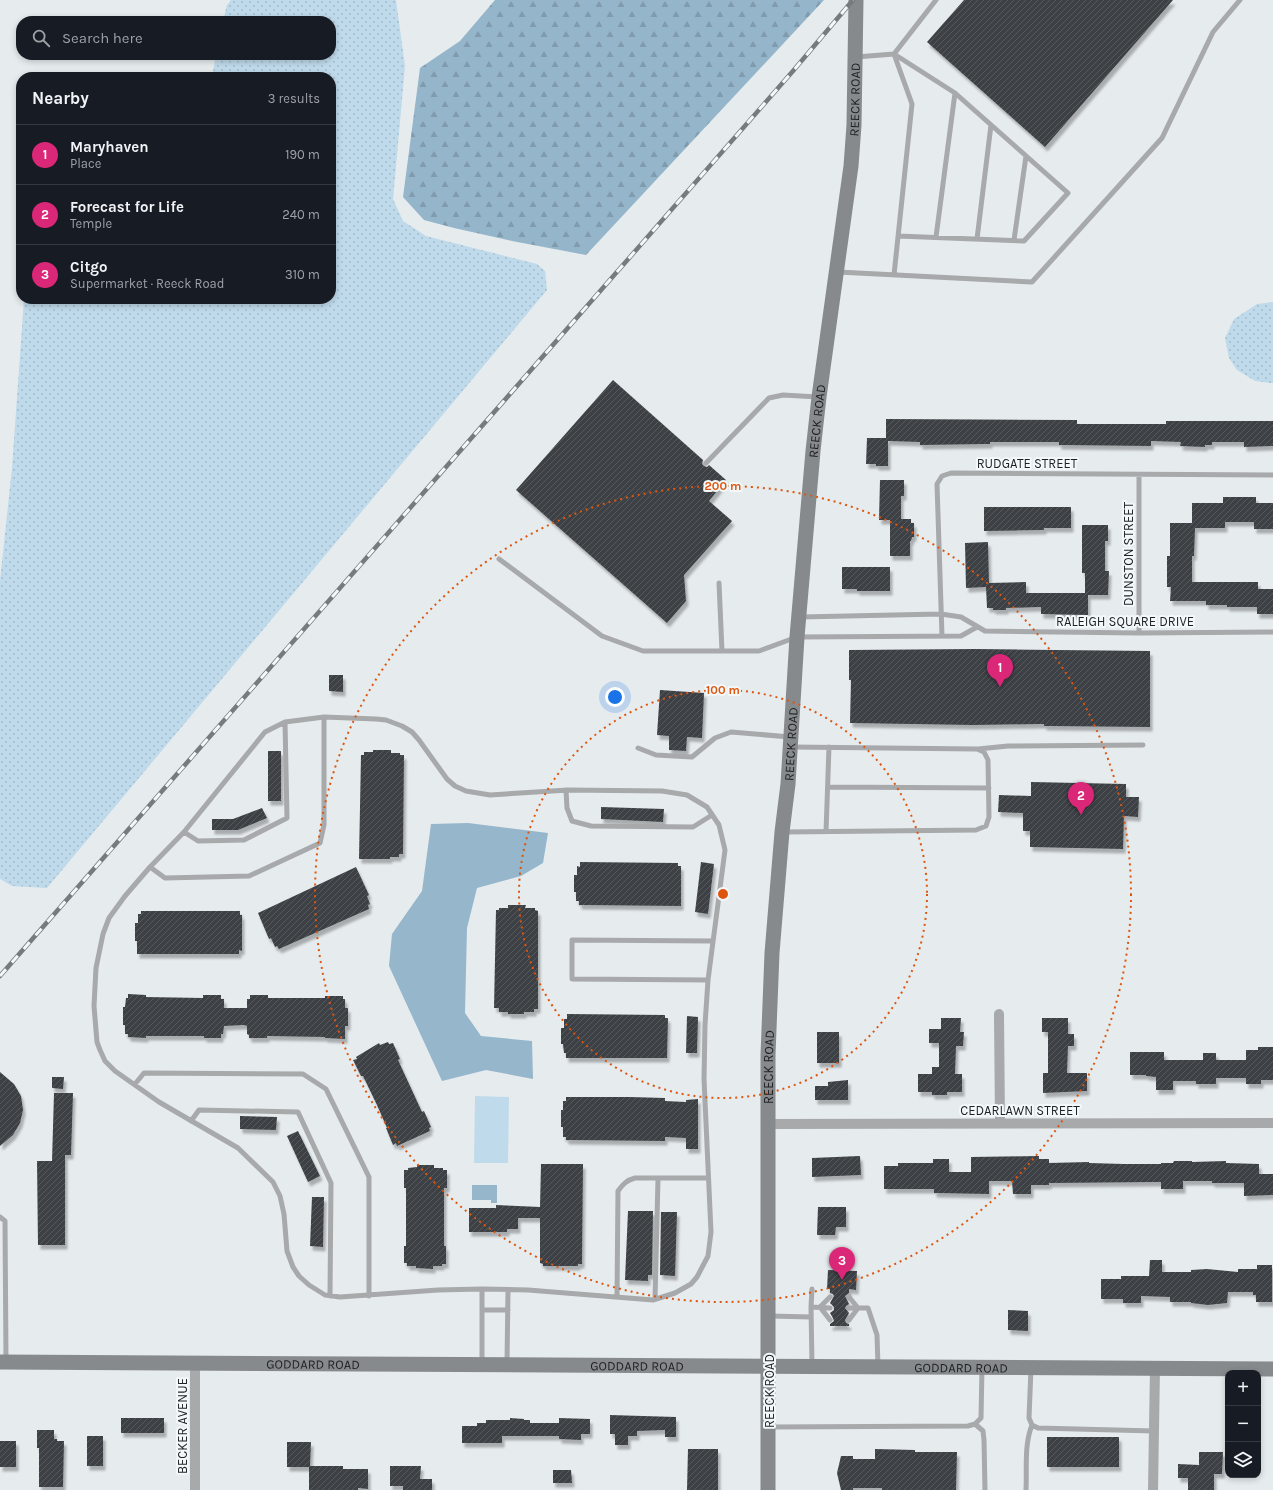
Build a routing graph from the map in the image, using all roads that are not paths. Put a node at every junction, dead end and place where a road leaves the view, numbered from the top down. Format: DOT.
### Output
graph roads {
  1 [pos="856,0"];
  2 [pos="936,0"];
  3 [pos="1240,0"];
  4 [pos="894,54"];
  5 [pos="855,57"];
  6 [pos="954,93"];
  7 [pos="991,125"];
  8 [pos="1026,156"];
  9 [pos="898,236"];
  10 [pos="936,237"];
  11 [pos="977,239"];
  12 [pos="1014,240"];
  13 [pos="838,272"];
  14 [pos="894,275"];
  15 [pos="819,397"];
  16 [pos="706,463"];
  17 [pos="1138,475"];
  18 [pos="1273,475"];
  19 [pos="499,559"];
  20 [pos="719,583"];
  21 [pos="941,614"];
  22 [pos="799,618"];
  23 [pos="977,627"];
  24 [pos="1273,632"];
  25 [pos="1139,633"];
  26 [pos="942,636"];
  27 [pos="797,637"];
  28 [pos="722,651"];
  29 [pos="324,717"];
  30 [pos="285,722"];
  31 [pos="791,742"];
  32 [pos="1143,746"];
  33 [pos="829,747"];
  34 [pos="638,748"];
  35 [pos="977,749"];
  36 [pos="828,787"];
  37 [pos="988,788"];
  38 [pos="566,790"];
  39 [pos="712,814"];
  40 [pos="184,832"];
  41 [pos="782,832"];
  42 [pos="826,832"];
  43 [pos="150,867"];
  44 [pos="713,941"];
  45 [pos="708,980"];
  46 [pos="999,1014"];
  47 [pos="134,1084"];
  48 [pos="191,1120"];
  49 [pos="1000,1123"];
  50 [pos="1273,1123"];
  51 [pos="768,1124"];
  52 [pos="658,1178"];
  53 [pos="708,1178"];
  54 [pos="0,1217"];
  55 [pos="482,1289"];
  56 [pos="812,1289"];
  57 [pos="508,1290"];
  58 [pos="330,1296"];
  59 [pos="369,1296"];
  60 [pos="617,1297"];
  61 [pos="830,1297"];
  62 [pos="849,1297"];
  63 [pos="655,1299"];
  64 [pos="811,1307"];
  65 [pos="820,1307"];
  66 [pos="830,1308"];
  67 [pos="849,1308"];
  68 [pos="858,1308"];
  69 [pos="482,1310"];
  70 [pos="508,1310"];
  71 [pos="768,1316"];
  72 [pos="811,1317"];
  73 [pos="830,1320"];
  74 [pos="849,1320"];
  75 [pos="3,1362"];
  76 [pos="195,1362"];
  77 [pos="482,1364"];
  78 [pos="507,1364"];
  79 [pos="769,1366"];
  80 [pos="812,1366"];
  81 [pos="878,1367"];
  82 [pos="982,1367"];
  83 [pos="1031,1367"];
  84 [pos="1154,1368"];
  85 [pos="1273,1369"];
  86 [pos="975,1424"];
  87 [pos="1032,1425"];
  88 [pos="768,1427"];
  89 [pos="1154,1431"];
  90 [pos="195,1490"];
  91 [pos="768,1490"];
  92 [pos="984,1490"];
  93 [pos="1026,1490"];
  94 [pos="1153,1490"];
  1 -- 5 [label="street, REECK ROAD"];
  2 -- 4 [label="lane"];
  3 -- 14 [label="lane"];
  4 -- 5 [label="lane"];
  4 -- 6 [label="lane"];
  4 -- 9 [label="lane"];
  5 -- 13 [label="street, REECK ROAD"];
  6 -- 7 [label="lane"];
  6 -- 10 [label="lane"];
  7 -- 8 [label="lane"];
  7 -- 11 [label="lane"];
  8 -- 12 [label="lane"];
  8 -- 12 [label="lane"];
  9 -- 10 [label="lane"];
  9 -- 14 [label="lane"];
  10 -- 11 [label="lane"];
  11 -- 12 [label="lane"];
  13 -- 14 [label="lane"];
  13 -- 15 [label="street, REECK ROAD"];
  15 -- 16 [label="lane"];
  15 -- 22 [label="street, REECK ROAD"];
  17 -- 18 [label="lane, RUDGATE STREET"];
  17 -- 21 [label="lane, RUDGATE STREET"];
  17 -- 25 [label="lane, DUNSTON STREET"];
  19 -- 28 [label="lane"];
  20 -- 28 [label="lane"];
  21 -- 22 [label="lane, RALEIGH SQUARE DRIVE"];
  21 -- 23 [label="lane, RALEIGH SQUARE DRIVE"];
  21 -- 26 [label="lane, RUDGATE STREET"];
  22 -- 27 [label="street, REECK ROAD"];
  23 -- 25 [label="lane, RALEIGH SQUARE DRIVE"];
  23 -- 26 [label="lane"];
  24 -- 25 [label="lane, RALEIGH SQUARE DRIVE"];
  26 -- 27 [label="lane"];
  27 -- 28 [label="lane"];
  27 -- 31 [label="street, REECK ROAD"];
  29 -- 30 [label="lane"];
  29 -- 38 [label="lane"];
  29 -- 43 [label="lane"];
  30 -- 40 [label="lane"];
  30 -- 40 [label="lane"];
  31 -- 33 [label="lane"];
  31 -- 34 [label="lane"];
  31 -- 41 [label="street, REECK ROAD"];
  32 -- 35 [label="lane"];
  33 -- 35 [label="lane"];
  33 -- 36 [label="lane"];
  35 -- 37 [label="lane"];
  36 -- 37 [label="lane"];
  36 -- 42 [label="lane"];
  37 -- 42 [label="lane"];
  38 -- 39 [label="lane"];
  38 -- 39 [label="lane"];
  39 -- 44 [label="lane"];
  40 -- 43 [label="lane"];
  41 -- 42 [label="lane"];
  41 -- 51 [label="street, REECK ROAD"];
  43 -- 47 [label="lane"];
  44 -- 45 [label="lane"];
  44 -- 45 [label="lane"];
  45 -- 53 [label="lane"];
  46 -- 49 [label="street"];
  47 -- 48 [label="lane"];
  47 -- 59 [label="lane"];
  48 -- 58 [label="lane"];
  48 -- 58 [label="lane"];
  49 -- 50 [label="street, CEDARLAWN STREET"];
  49 -- 51 [label="street, CEDARLAWN STREET"];
  51 -- 71 [label="street, REECK ROAD"];
  52 -- 53 [label="lane"];
  52 -- 60 [label="lane"];
  52 -- 63 [label="lane"];
  53 -- 63 [label="lane"];
  54 -- 75 [label="lane"];
  55 -- 57 [label="lane"];
  55 -- 59 [label="lane"];
  55 -- 69 [label="lane"];
  56 -- 64 [label="lane"];
  57 -- 60 [label="lane"];
  57 -- 70 [label="lane"];
  58 -- 59 [label="lane"];
  60 -- 63 [label="lane"];
  61 -- 65 [label="lane"];
  62 -- 68 [label="lane"];
  64 -- 65 [label="lane"];
  64 -- 72 [label="lane"];
  65 -- 66 [label="lane"];
  65 -- 73 [label="lane"];
  67 -- 68 [label="lane"];
  68 -- 74 [label="lane"];
  68 -- 81 [label="lane"];
  69 -- 70 [label="lane"];
  69 -- 77 [label="lane"];
  70 -- 78 [label="lane"];
  71 -- 72 [label="lane"];
  71 -- 79 [label="street, REECK ROAD"];
  72 -- 80 [label="lane"];
  75 -- 76 [label="street, GODDARD ROAD"];
  76 -- 77 [label="street, GODDARD ROAD"];
  76 -- 90 [label="street, BECKER AVENUE"];
  77 -- 78 [label="street, GODDARD ROAD"];
  78 -- 79 [label="street, GODDARD ROAD"];
  79 -- 80 [label="street, GODDARD ROAD"];
  79 -- 88 [label="street, REECK ROAD"];
  80 -- 81 [label="street, GODDARD ROAD"];
  81 -- 82 [label="street, GODDARD ROAD"];
  82 -- 83 [label="street, GODDARD ROAD"];
  82 -- 86 [label="lane"];
  83 -- 84 [label="street, GODDARD ROAD"];
  83 -- 87 [label="lane"];
  84 -- 85 [label="street, GODDARD ROAD"];
  84 -- 89 [label="street"];
  86 -- 88 [label="lane"];
  86 -- 92 [label="lane"];
  87 -- 89 [label="lane"];
  87 -- 93 [label="lane"];
  88 -- 91 [label="street, REECK ROAD"];
  89 -- 94 [label="street"];
}
